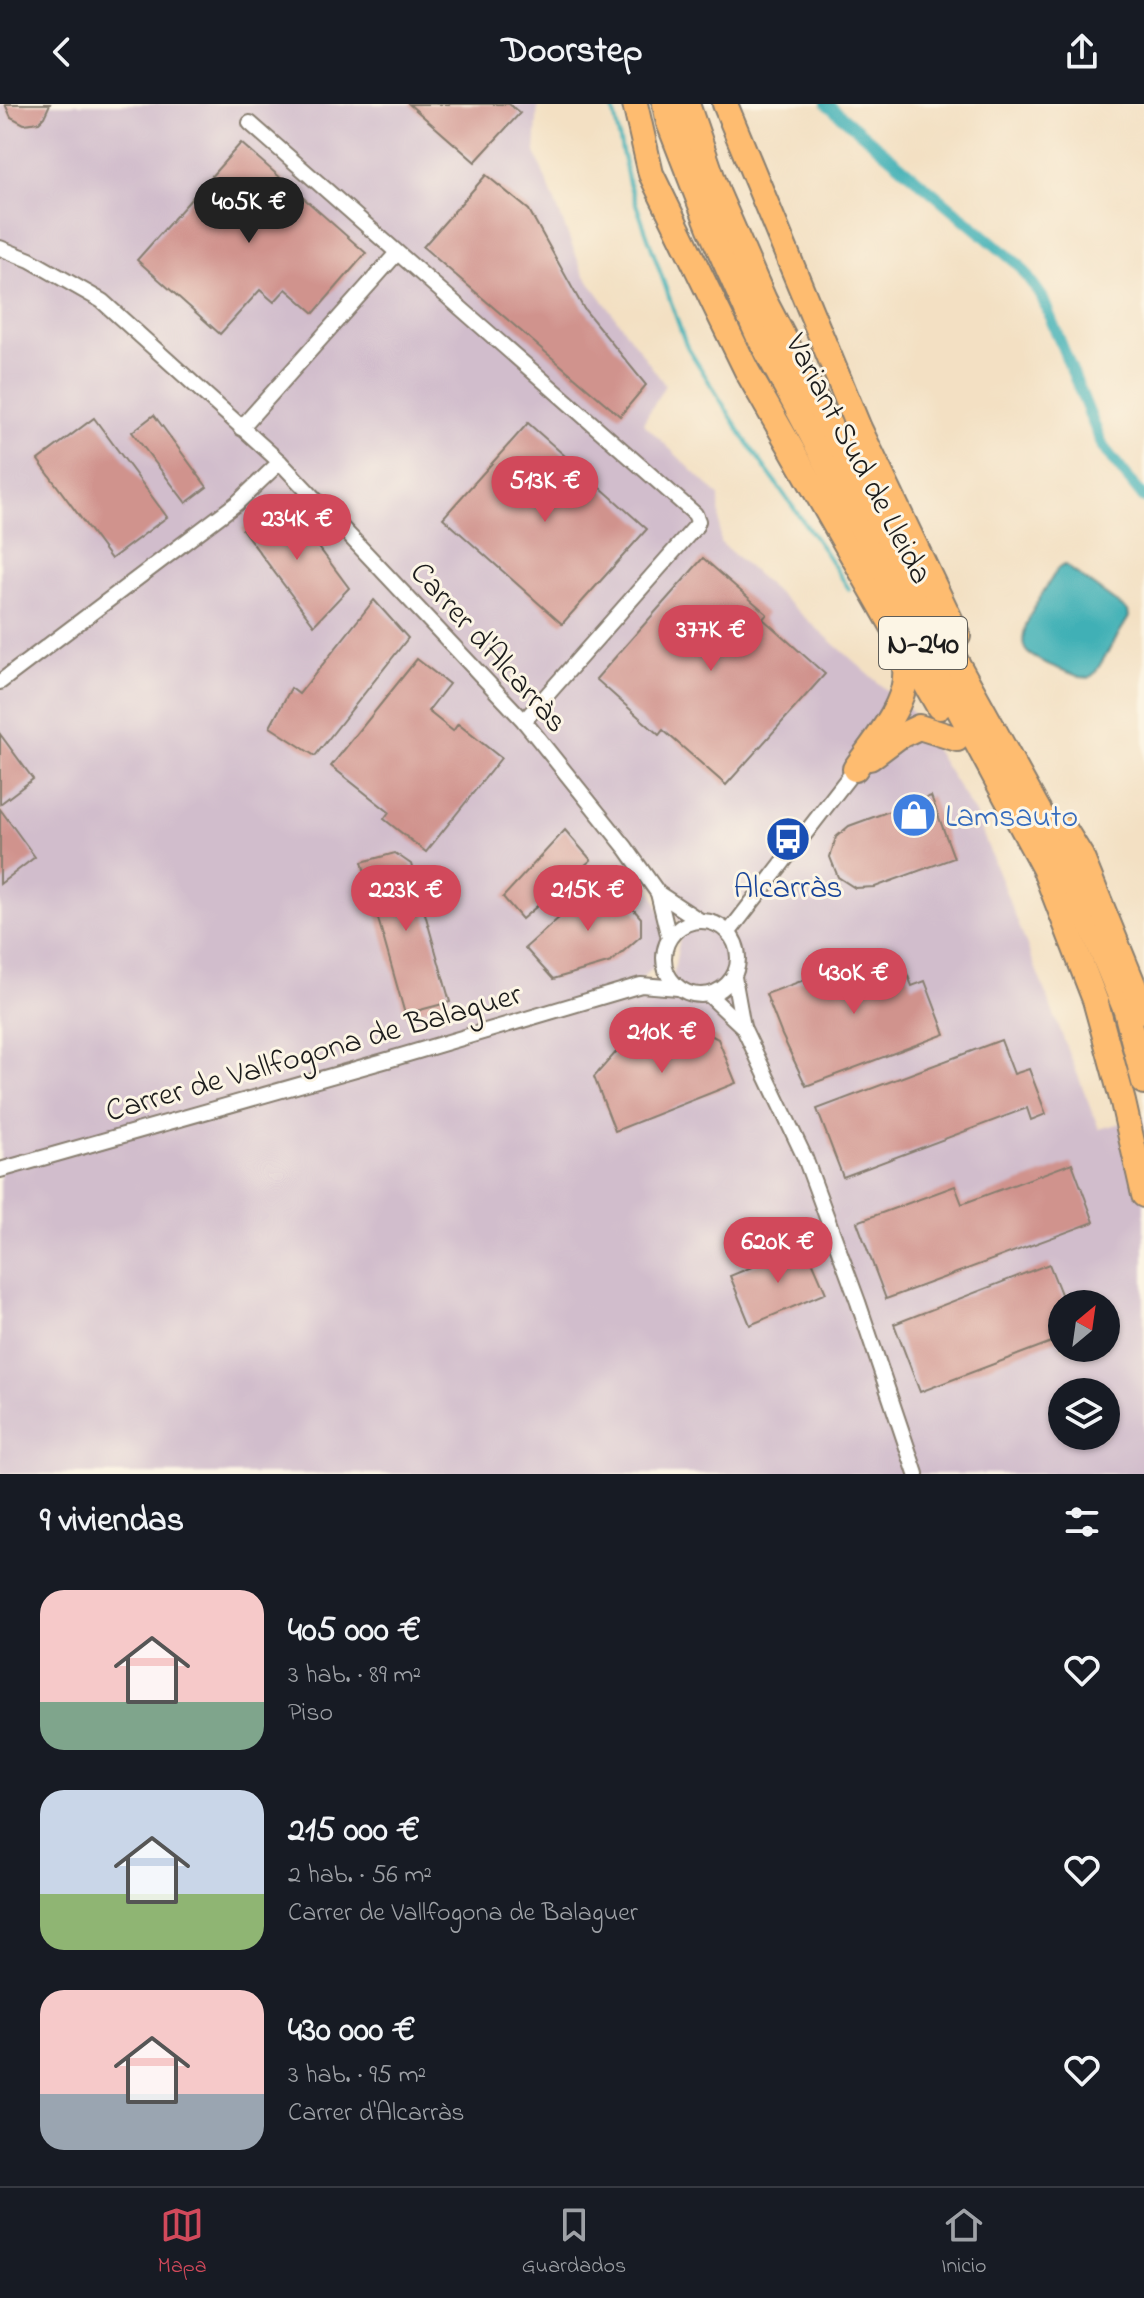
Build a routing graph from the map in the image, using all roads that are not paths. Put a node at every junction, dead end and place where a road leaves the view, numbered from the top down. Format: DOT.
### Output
graph roads {
  1 [pos="635,104"];
  2 [pos="665,104"];
  3 [pos="687,104"];
  4 [pos="725,104"];
  5 [pos="250,123"];
  6 [pos="0,248"];
  7 [pos="397,253"];
  8 [pos="241,428"];
  9 [pos="280,462"];
  10 [pos="881,606"];
  11 [pos="0,682"];
  12 [pos="998,719"];
  13 [pos="524,721"];
  14 [pos="957,739"];
  15 [pos="855,769"];
  16 [pos="1061,851"];
  17 [pos="658,893"];
  18 [pos="699,920"];
  19 [pos="729,932"];
  20 [pos="669,938"];
  21 [pos="664,964"];
  22 [pos="734,977"];
  23 [pos="641,985"];
  24 [pos="678,988"];
  25 [pos="709,995"];
  26 [pos="1095,1000"];
  27 [pos="1144,1011"];
  28 [pos="743,1027"];
  29 [pos="1144,1082"];
  30 [pos="0,1170"];
  31 [pos="1144,1195"];
  32 [pos="916,1474"];
  1 -- 10 [label="highway, N-240"];
  2 -- 26 [label="highway, Variant Sud de Lleida / N-240"];
  3 -- 16 [label="highway, Variant Sud de Lleida / N-240"];
  4 -- 12 [label="highway, N-240"];
  5 -- 7 [label="street"];
  6 -- 8 [label="street, Carrer d'Alcarràs"];
  7 -- 8 [label="street"];
  7 -- 13 [label="street"];
  8 -- 9 [label="street, Carrer d'Alcarràs"];
  9 -- 11 [label="street"];
  9 -- 13 [label="street, Carrer d'Alcarràs"];
  10 -- 14 [label="highway, N-240"];
  10 -- 15 [label="highway"];
  12 -- 16 [label="highway, N-240"];
  12 -- 27 [label="highway"];
  13 -- 17 [label="street, Carrer d'Alcarràs"];
  14 -- 15 [label="highway"];
  14 -- 26 [label="highway, N-240"];
  15 -- 19 [label="street"];
  16 -- 29 [label="highway, Variant Sud de Lleida / N-240"];
  17 -- 18 [label="street, Carrer d'Alcarràs"];
  17 -- 20 [label="street, Carrer d'Alcarràs"];
  18 -- 19 [label="street"];
  18 -- 20 [label="street"];
  19 -- 22 [label="street"];
  20 -- 21 [label="street"];
  21 -- 23 [label="street"];
  21 -- 24 [label="street"];
  22 -- 25 [label="street"];
  22 -- 28 [label="street"];
  23 -- 24 [label="street"];
  23 -- 30 [label="street, Carrer de Vallfogona de Balaguer"];
  24 -- 25 [label="street"];
  25 -- 28 [label="street"];
  26 -- 31 [label="highway, Variant Sud de Lleida / N-240"];
  28 -- 32 [label="street"];
}
